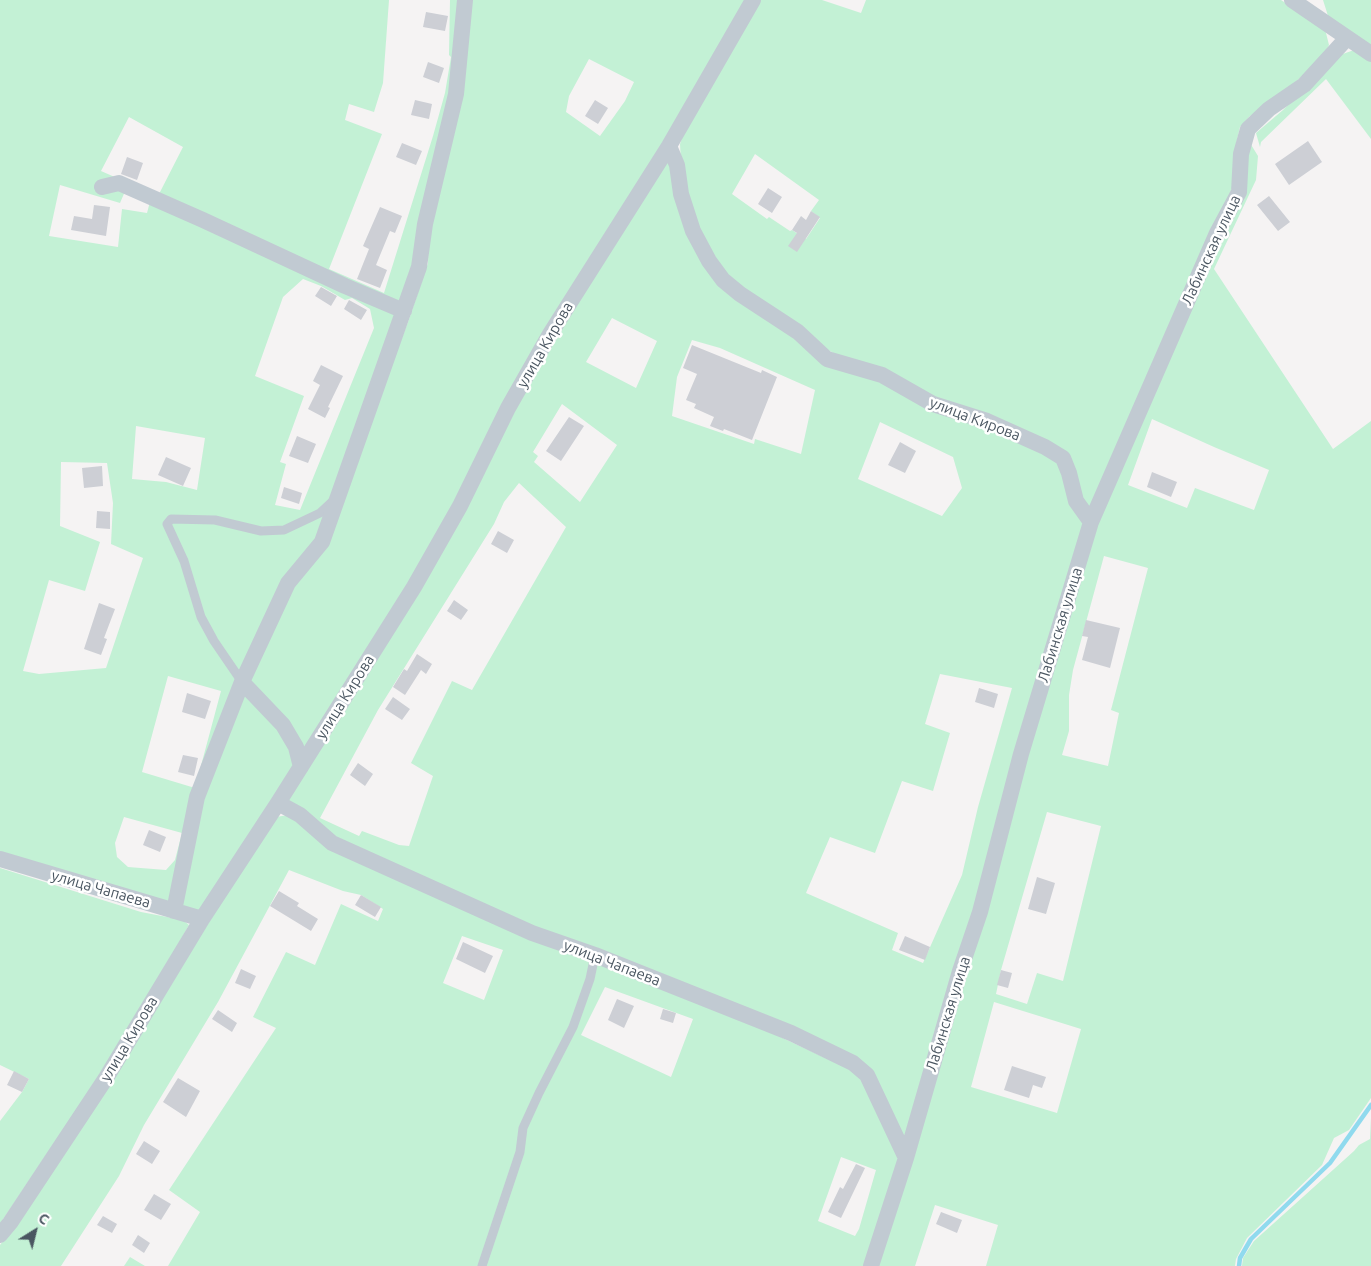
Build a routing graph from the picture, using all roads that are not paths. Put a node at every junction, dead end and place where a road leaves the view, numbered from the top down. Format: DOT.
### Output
graph roads {
  1 [pos="465,0"];
  2 [pos="753,0"];
  3 [pos="1303,3"];
  4 [pos="1347,38"];
  5 [pos="1371,54"];
  6 [pos="669,146"];
  7 [pos="102,188"];
  8 [pos="404,311"];
  9 [pos="340,493"];
  10 [pos="1091,522"];
  11 [pos="242,682"];
  12 [pos="301,767"];
  13 [pos="278,803"];
  14 [pos="0,860"];
  15 [pos="174,911"];
  16 [pos="202,919"];
  17 [pos="595,955"];
  18 [pos="906,1158"];
  19 [pos="0,1235"];
  20 [pos="482,1266"];
  21 [pos="871,1266"];
  1 -- 8 [label="street"];
  2 -- 6 [label="street, улица Кирова"];
  3 -- 4 [label="street"];
  4 -- 5 [label="street"];
  4 -- 10 [label="street, Лабинская улица"];
  6 -- 10 [label="street, улица Кирова"];
  6 -- 12 [label="street, улица Кирова"];
  7 -- 8 [label="street"];
  8 -- 9 [label="street"];
  9 -- 11 [label="street"];
  9 -- 11 [label="lane"];
  10 -- 18 [label="street, Лабинская улица"];
  11 -- 12 [label="street"];
  11 -- 15 [label="street"];
  12 -- 13 [label="street, улица Кирова"];
  13 -- 16 [label="street, улица Кирова"];
  13 -- 17 [label="street, улица Чапаева"];
  14 -- 15 [label="street, улица Чапаева"];
  15 -- 16 [label="street, улица Чапаева"];
  16 -- 19 [label="street, улица Кирова"];
  17 -- 18 [label="street, улица Чапаева"];
  17 -- 20 [label="lane"];
  18 -- 21 [label="street, Лабинская улица"];
}
